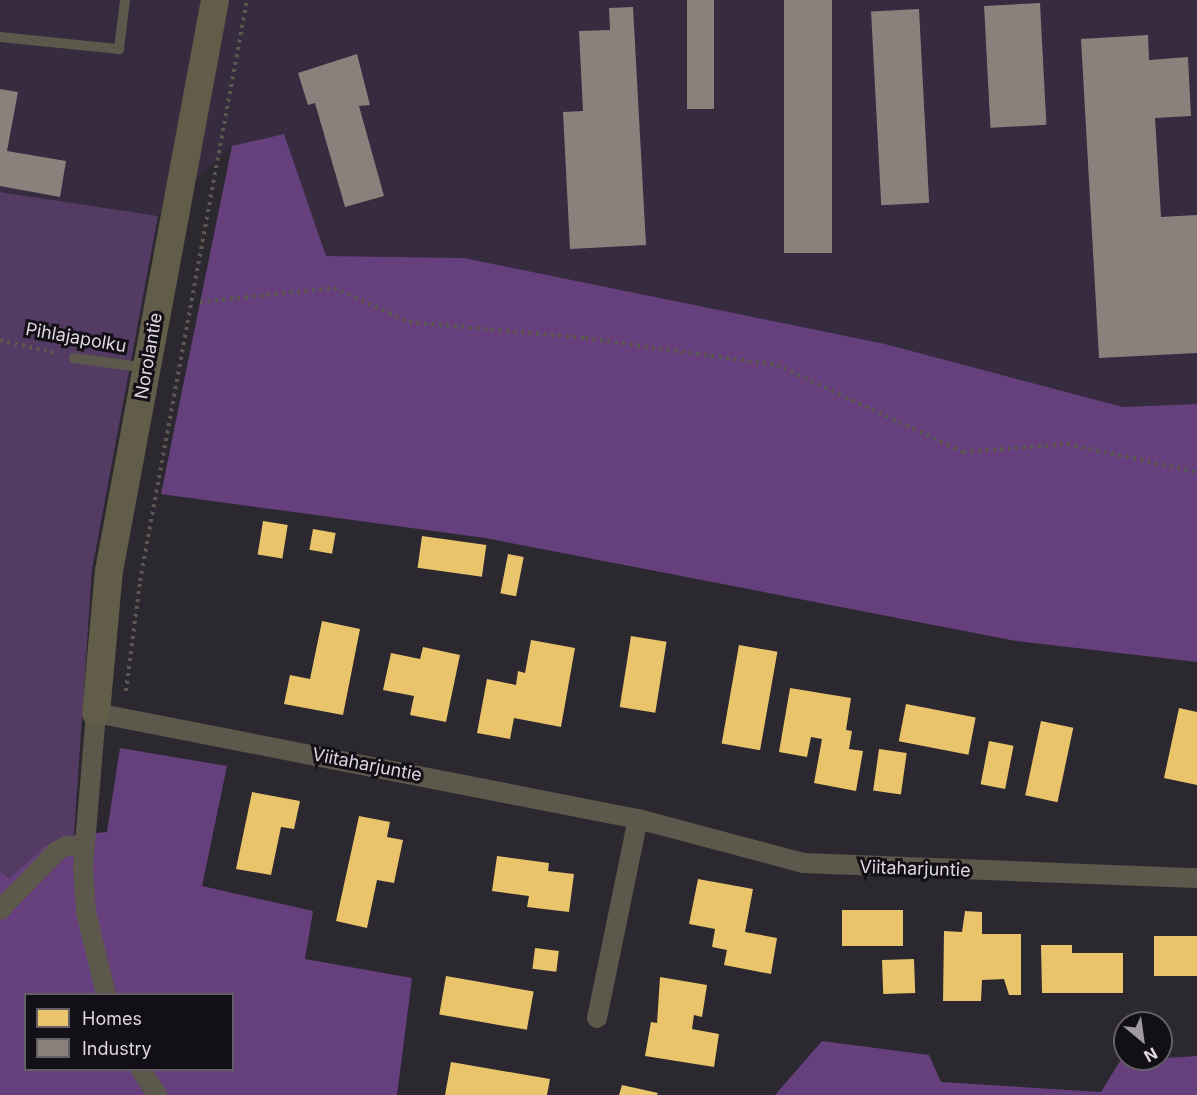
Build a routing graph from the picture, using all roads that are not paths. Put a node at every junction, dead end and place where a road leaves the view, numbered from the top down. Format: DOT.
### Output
graph roads {
  1 [pos="125,0"];
  2 [pos="215,0"];
  3 [pos="0,36"];
  4 [pos="74,358"];
  5 [pos="147,368"];
  6 [pos="110,715"];
  7 [pos="638,819"];
  8 [pos="84,846"];
  9 [pos="1197,878"];
  10 [pos="0,910"];
  11 [pos="106,993"];
  12 [pos="597,1018"];
  13 [pos="142,1071"];
  14 [pos="157,1095"];
  1 -- 3 [label="lane"];
  2 -- 5 [label="street, Norolantie"];
  4 -- 5 [label="lane, Pihlajapolku"];
  5 -- 6 [label="street, Norolantie"];
  6 -- 7 [label="street, Viitaharjuntie"];
  6 -- 8 [label="street"];
  7 -- 9 [label="street, Viitaharjuntie"];
  7 -- 12 [label="street"];
  8 -- 10 [label="street"];
  8 -- 11 [label="street"];
  13 -- 14 [label="street"];
}
